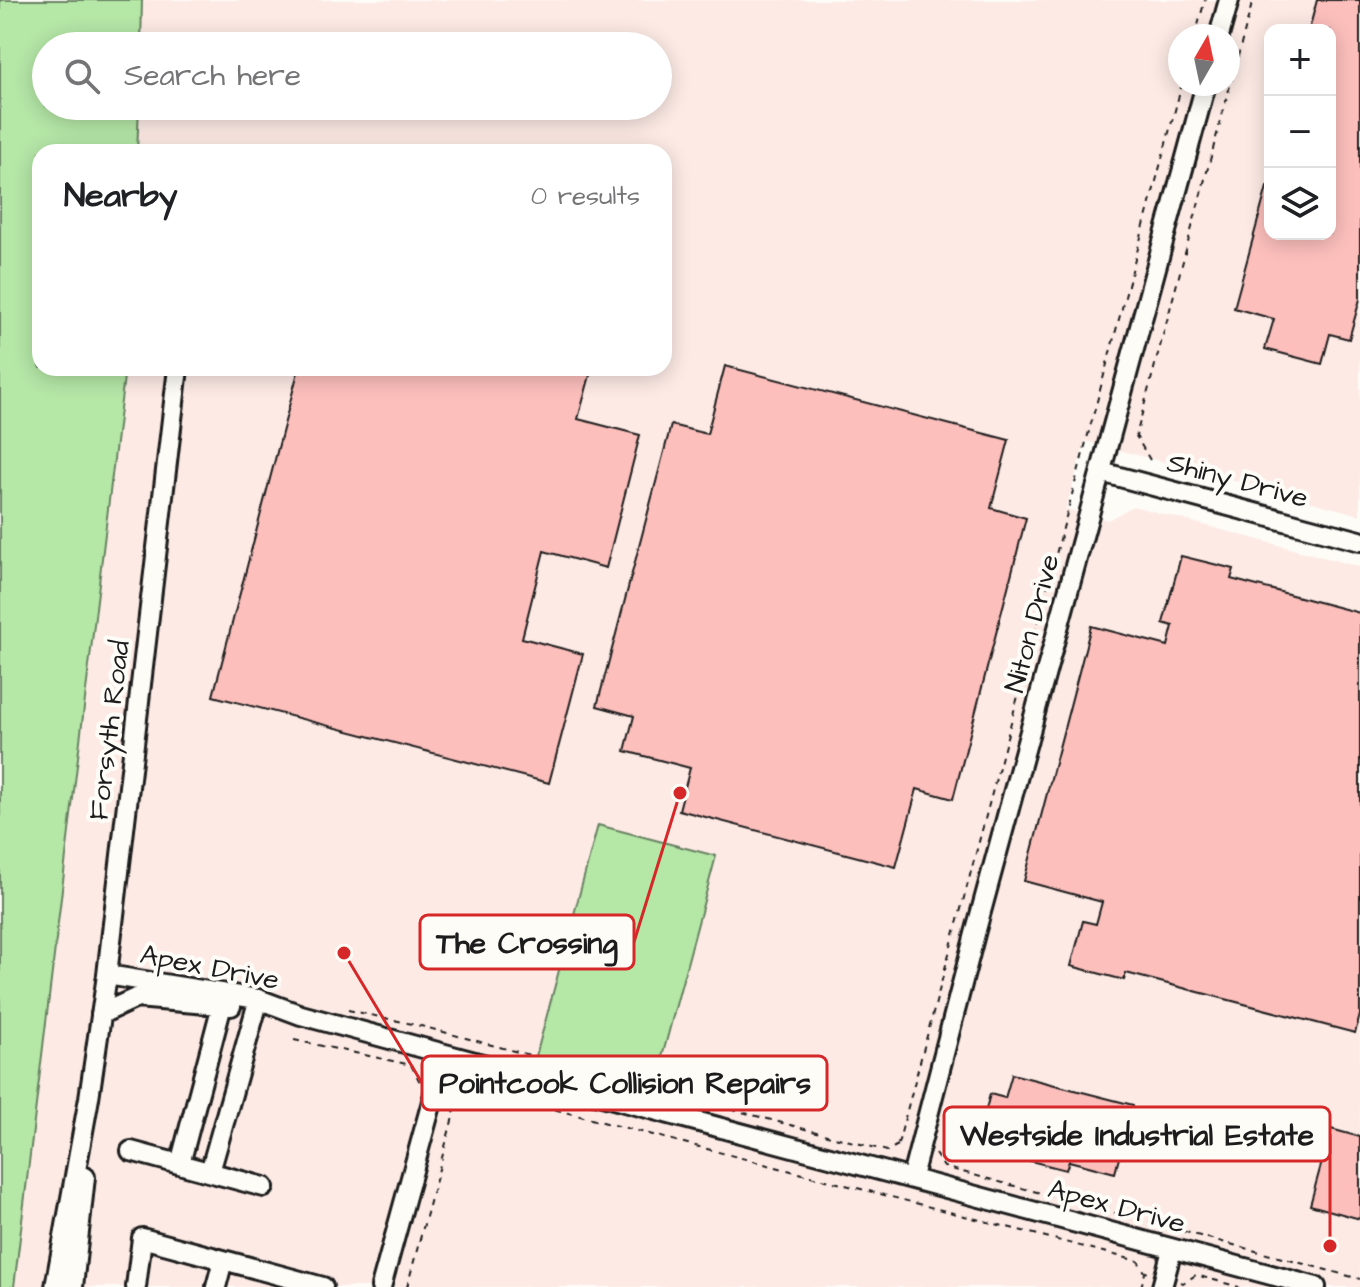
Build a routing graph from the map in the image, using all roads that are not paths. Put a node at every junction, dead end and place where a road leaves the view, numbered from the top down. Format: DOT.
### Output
graph roads {
  1 [pos="1229,0"];
  2 [pos="1222,24"];
  3 [pos="1203,96"];
  4 [pos="177,376"];
  5 [pos="1101,472"];
  6 [pos="1360,541"];
  7 [pos="107,975"];
  8 [pos="222,1005"];
  9 [pos="256,1009"];
  10 [pos="101,1014"];
  11 [pos="301,1015"];
  12 [pos="445,1054"];
  13 [pos="89,1098"];
  14 [pos="131,1151"];
  15 [pos="180,1164"];
  16 [pos="210,1172"];
  17 [pos="912,1177"];
  18 [pos="264,1187"];
  19 [pos="1172,1250"];
  20 [pos="223,1260"];
  21 [pos="1163,1282"];
  22 [pos="55,1287"];
  23 [pos="73,1287"];
  24 [pos="136,1287"];
  25 [pos="216,1287"];
  26 [pos="323,1287"];
  27 [pos="381,1287"];
  28 [pos="1316,1287"];
  1 -- 2 [label="street"];
  3 -- 5 [label="street, Niton Drive"];
  4 -- 7 [label="street, Forsyth Road"];
  5 -- 6 [label="street, Shiny Drive"];
  5 -- 17 [label="street, Niton Drive"];
  7 -- 10 [label="street, Forsyth Road"];
  7 -- 11 [label="street, Apex Drive"];
  8 -- 9 [label="street, Apex Drive"];
  8 -- 10 [label="street, Apex Drive"];
  8 -- 15 [label="street"];
  9 -- 11 [label="street, Apex Drive"];
  9 -- 16 [label="street"];
  10 -- 13 [label="street, Forsyth Road"];
  11 -- 12 [label="street, Apex Drive"];
  12 -- 17 [label="street, Apex Drive"];
  12 -- 27 [label="street"];
  13 -- 22 [label="street, Forsyth Road"];
  13 -- 23 [label="street, Forsyth Road"];
  14 -- 15 [label="street"];
  15 -- 16 [label="street"];
  16 -- 18 [label="street"];
  17 -- 19 [label="street, Apex Drive"];
  19 -- 21 [label="street"];
  19 -- 28 [label="street, Apex Drive"];
  20 -- 24 [label="street"];
  20 -- 25 [label="street"];
  20 -- 26 [label="street"];
}
